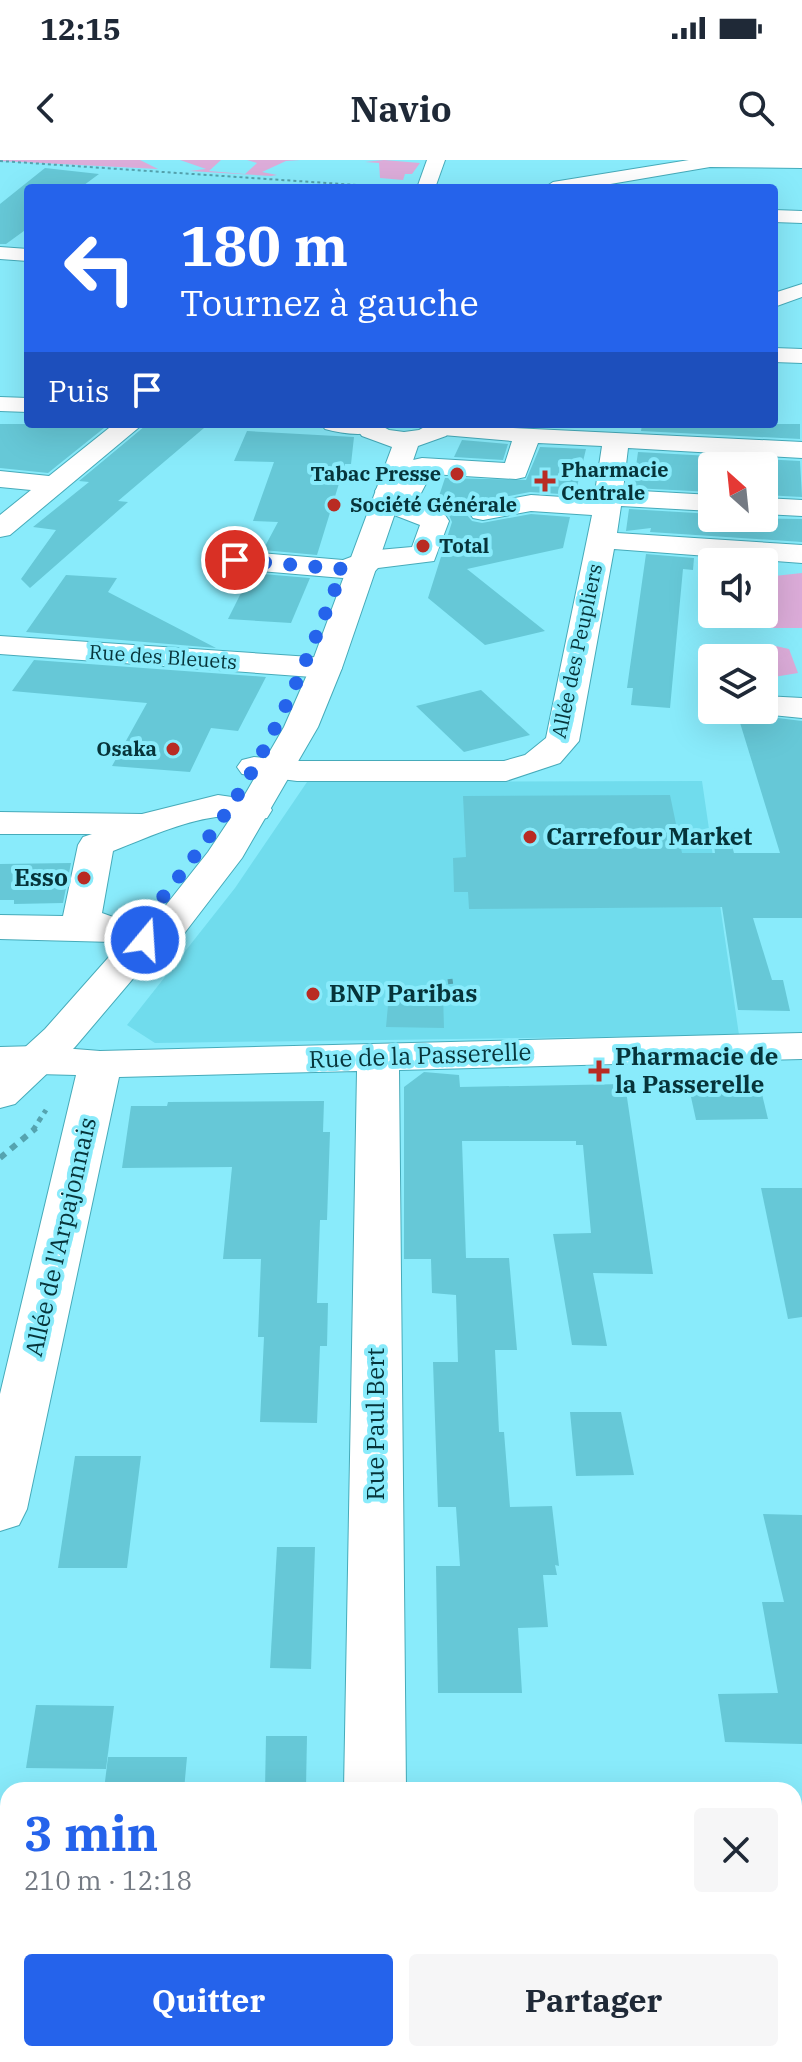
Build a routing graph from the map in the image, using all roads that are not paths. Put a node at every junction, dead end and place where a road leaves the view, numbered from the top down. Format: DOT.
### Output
graph roads {
  1 [pos="419,160"];
  2 [pos="802,163"];
  3 [pos="439,173"];
  4 [pos="577,184"];
  5 [pos="778,216"];
  6 [pos="802,217"];
  7 [pos="0,253"];
  8 [pos="24,255"];
  9 [pos="778,279"];
  10 [pos="802,280"];
  11 [pos="802,290"];
  12 [pos="778,299"];
  13 [pos="778,355"];
  14 [pos="802,356"];
  15 [pos="0,404"];
  16 [pos="24,405"];
  17 [pos="125,428"];
  18 [pos="440,428"];
  19 [pos="462,428"];
  20 [pos="369,429"];
  21 [pos="527,435"];
  22 [pos="408,439"];
  23 [pos="616,440"];
  24 [pos="802,450"];
  25 [pos="0,479"];
  26 [pos="55,485"];
  27 [pos="382,491"];
  28 [pos="698,505"];
  29 [pos="778,507"];
  30 [pos="802,508"];
  31 [pos="483,512"];
  32 [pos="606,515"];
  33 [pos="0,529"];
  34 [pos="802,554"];
  35 [pos="235,560"];
  36 [pos="358,564"];
  37 [pos="0,645"];
  38 [pos="314,667"];
  39 [pos="778,707"];
  40 [pos="802,708"];
  41 [pos="266,768"];
  42 [pos="240,809"];
  43 [pos="0,823"];
  44 [pos="151,823"];
  45 [pos="0,927"];
  46 [pos="49,928"];
  47 [pos="104,928"];
  48 [pos="145,940"];
  49 [pos="0,941"];
  50 [pos="802,1046"];
  51 [pos="378,1058"];
  52 [pos="53,1062"];
  53 [pos="0,1094"];
  54 [pos="11,1425"];
  55 [pos="0,1509"];
  56 [pos="375,1782"];
  1 -- 3 [label="street"];
  2 -- 4 [label="street"];
  5 -- 6 [label="street"];
  7 -- 8 [label="street"];
  9 -- 10 [label="street"];
  11 -- 12 [label="street"];
  13 -- 14 [label="street"];
  15 -- 16 [label="street"];
  17 -- 26 [label="street"];
  18 -- 22 [label="street"];
  19 -- 21 [label="street"];
  20 -- 22 [label="street"];
  20 -- 27 [label="street"];
  21 -- 23 [label="street"];
  21 -- 27 [label="street"];
  22 -- 27 [label="street"];
  23 -- 24 [label="street"];
  23 -- 32 [label="street, Allée des Peupliers"];
  25 -- 26 [label="street"];
  26 -- 33 [label="street"];
  27 -- 36 [label="street"];
  27 -- 36 [label="street"];
  28 -- 32 [label="street"];
  29 -- 30 [label="street"];
  31 -- 32 [label="street"];
  32 -- 34 [label="street"];
  32 -- 41 [label="street, Allée des Peupliers"];
  35 -- 36 [label="street"];
  36 -- 38 [label="street"];
  37 -- 38 [label="street, Rue des Bleuets"];
  38 -- 41 [label="street"];
  39 -- 40 [label="street"];
  41 -- 42 [label="street"];
  42 -- 44 [label="street"];
  42 -- 48 [label="street"];
  43 -- 44 [label="street"];
  44 -- 47 [label="street"];
  45 -- 46 [label="street"];
  46 -- 47 [label="street"];
  46 -- 49 [label="street"];
  47 -- 48 [label="street"];
  48 -- 52 [label="street"];
  50 -- 51 [label="street, Rue de la Passerelle"];
  51 -- 52 [label="street, Rue de la Passerelle"];
  51 -- 56 [label="street, Rue Paul Bert"];
  52 -- 53 [label="street"];
  52 -- 54 [label="street, Allée de l'Arpajonnais"];
  54 -- 55 [label="street, Allée de l'Arpajonnais"];
}
